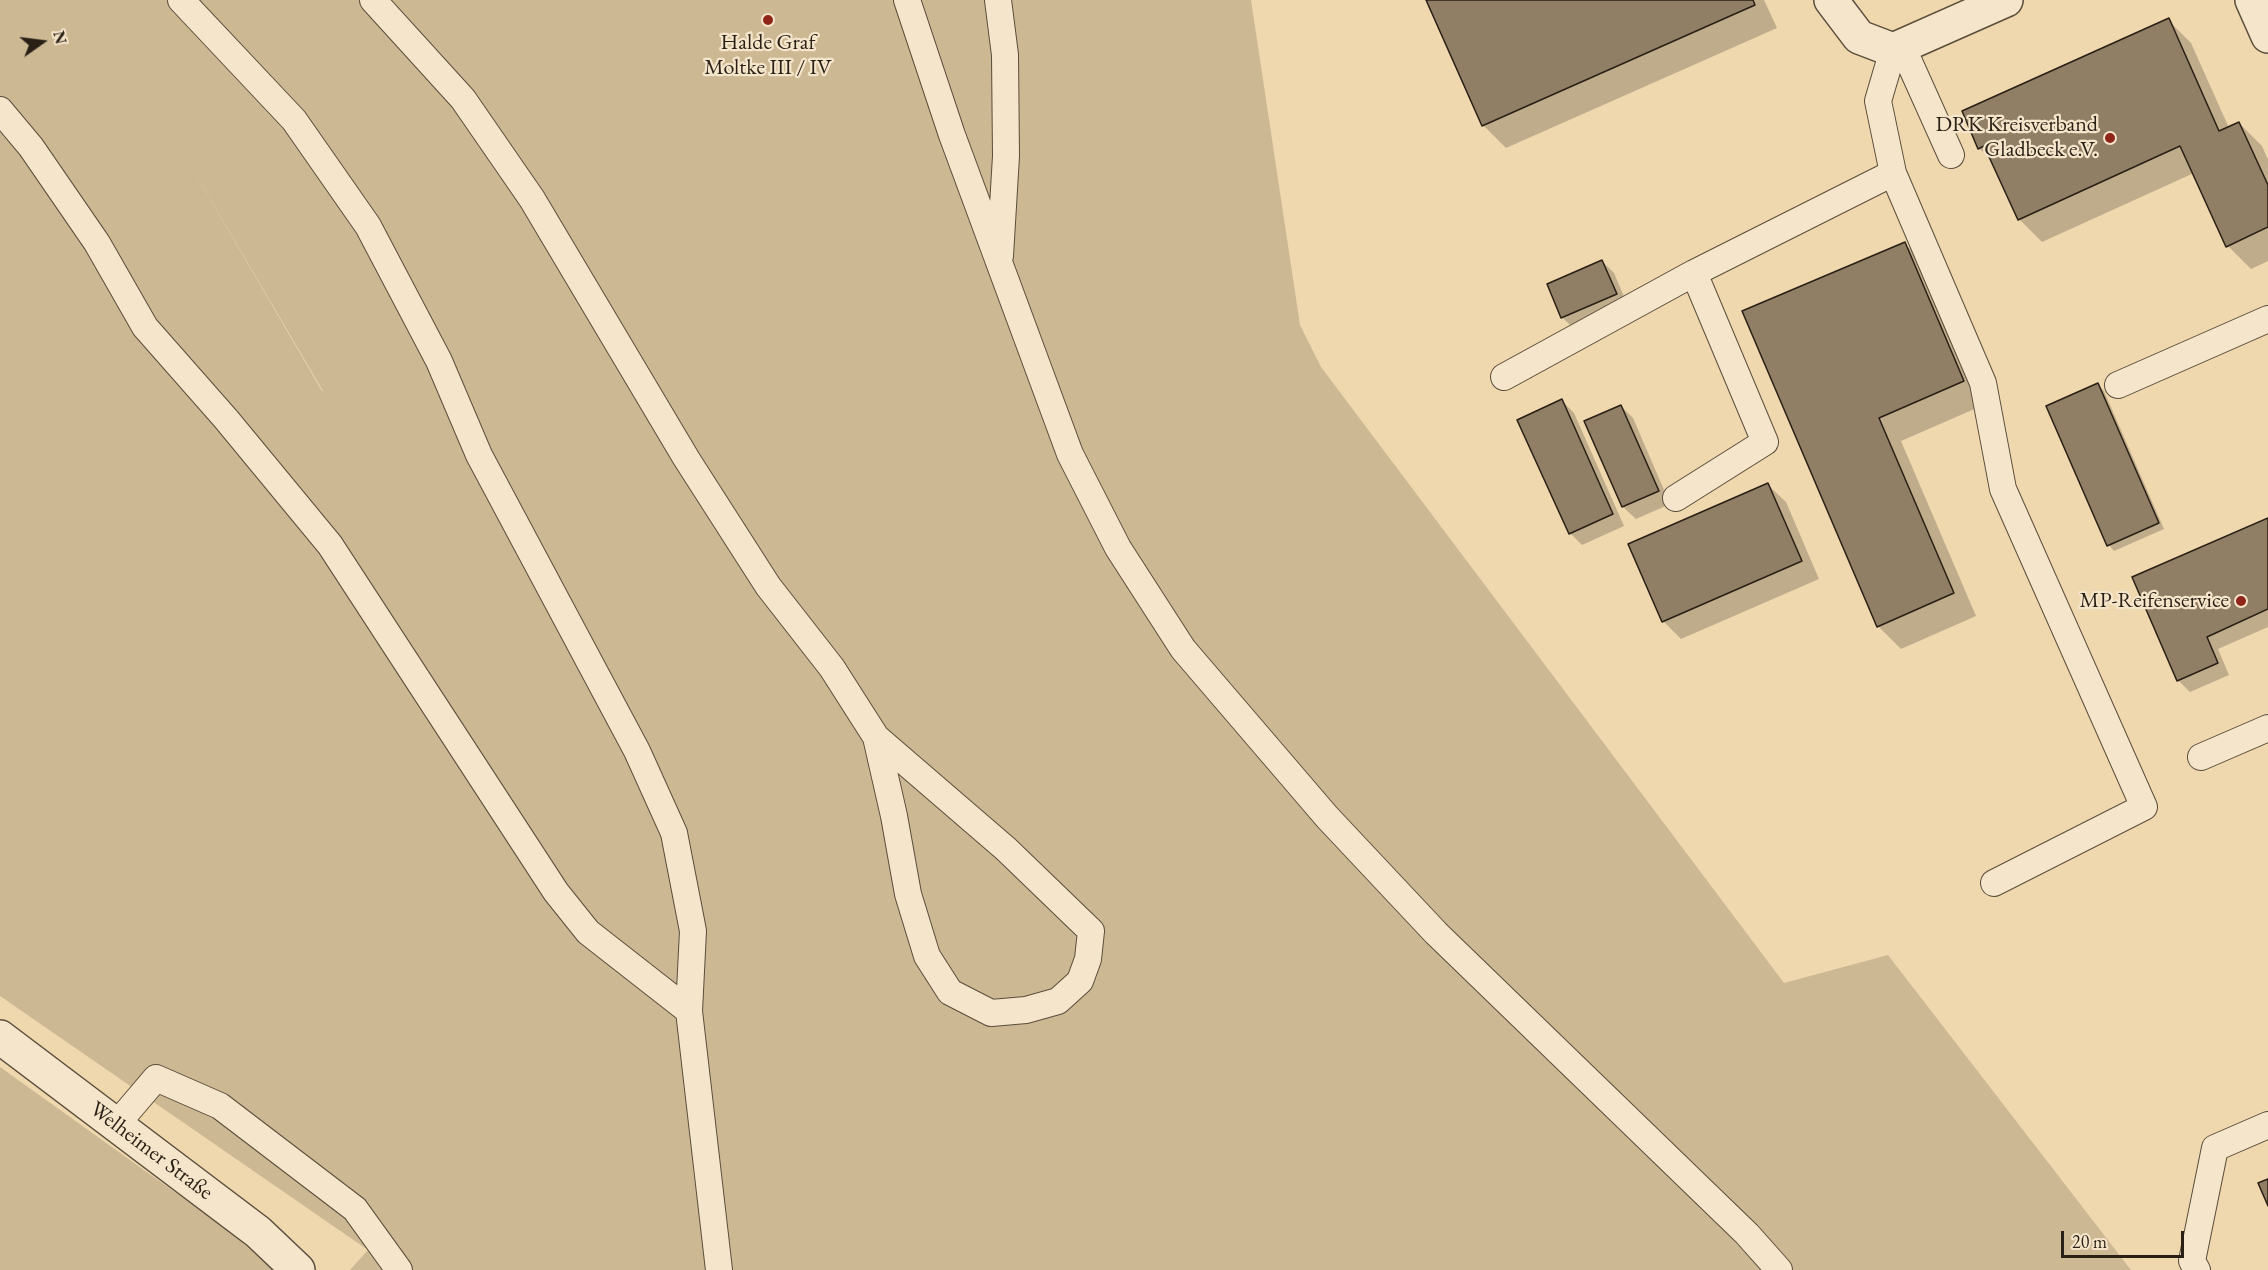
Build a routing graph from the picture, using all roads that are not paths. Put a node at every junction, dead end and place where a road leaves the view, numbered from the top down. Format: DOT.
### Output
graph roads {
  1 [pos="182,0"];
  2 [pos="374,0"];
  3 [pos="907,0"];
  4 [pos="998,0"];
  5 [pos="1831,0"];
  6 [pos="2006,0"];
  7 [pos="2252,0"];
  8 [pos="2268,36"];
  9 [pos="1898,48"];
  10 [pos="0,110"];
  11 [pos="1951,155"];
  12 [pos="1893,173"];
  13 [pos="1000,265"];
  14 [pos="1694,273"];
  15 [pos="2268,319"];
  16 [pos="1504,377"];
  17 [pos="2118,385"];
  18 [pos="1676,498"];
  19 [pos="2268,728"];
  20 [pos="876,737"];
  21 [pos="2201,757"];
  22 [pos="1994,883"];
  23 [pos="689,1011"];
  24 [pos="0,1037"];
  25 [pos="116,1125"];
  26 [pos="2268,1125"];
  27 [pos="298,1270"];
  28 [pos="399,1270"];
  29 [pos="719,1270"];
  30 [pos="1779,1270"];
  31 [pos="2197,1270"];
  1 -- 23 [label="lane"];
  2 -- 20 [label="lane"];
  3 -- 13 [label="lane"];
  4 -- 13 [label="lane"];
  5 -- 9 [label="street"];
  6 -- 9 [label="street"];
  7 -- 8 [label="street"];
  9 -- 11 [label="lane"];
  9 -- 12 [label="lane"];
  10 -- 23 [label="lane"];
  12 -- 14 [label="lane"];
  12 -- 22 [label="lane"];
  13 -- 30 [label="lane"];
  14 -- 16 [label="lane"];
  14 -- 18 [label="lane"];
  15 -- 17 [label="lane"];
  19 -- 21 [label="lane"];
  20 -- 20 [label="lane"];
  23 -- 29 [label="lane"];
  24 -- 25 [label="street, Welheimer Straße"];
  25 -- 27 [label="street, Welheimer Straße"];
  25 -- 28 [label="lane"];
  26 -- 31 [label="lane"];
}
